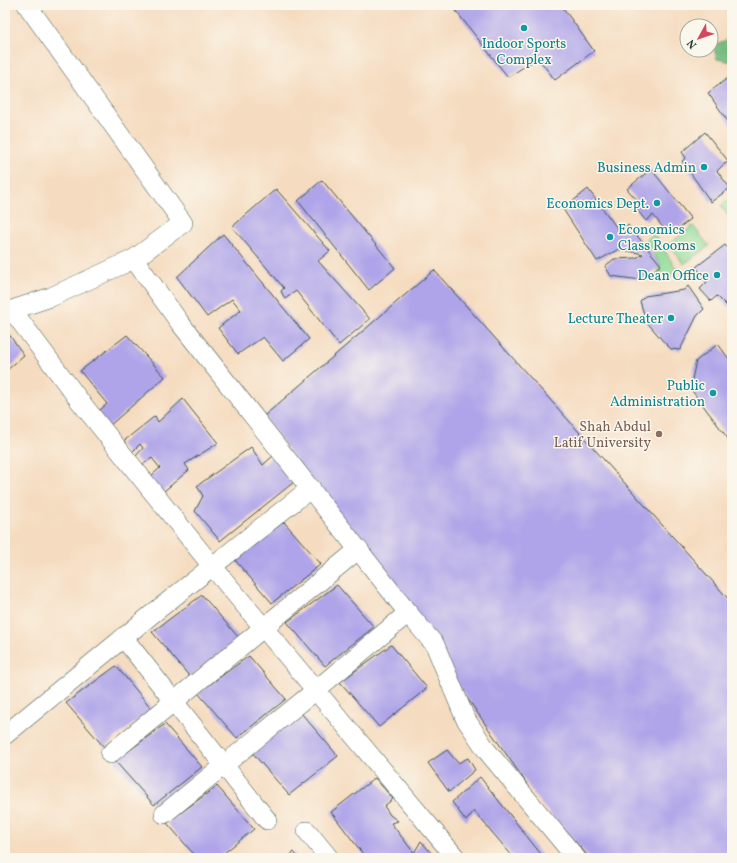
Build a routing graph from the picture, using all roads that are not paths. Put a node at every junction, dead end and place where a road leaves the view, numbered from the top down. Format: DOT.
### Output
graph roads {
  1 [pos="27,5"];
  2 [pos="134,259"];
  3 [pos="9,306"];
  4 [pos="311,488"];
  5 [pos="359,549"];
  6 [pos="212,566"];
  7 [pos="408,613"];
  8 [pos="264,628"];
  9 [pos="123,637"];
  10 [pos="316,690"];
  11 [pos="174,701"];
  12 [pos="5,735"];
  13 [pos="110,754"];
  14 [pos="224,765"];
  15 [pos="164,814"];
  16 [pos="267,820"];
  17 [pos="307,831"];
  18 [pos="329,858"];
  19 [pos="456,858"];
  20 [pos="576,858"];
  1 -- 2 [label="street"];
  2 -- 3 [label="street"];
  2 -- 4 [label="street"];
  3 -- 6 [label="street"];
  4 -- 5 [label="street"];
  4 -- 6 [label="street"];
  5 -- 7 [label="street"];
  5 -- 8 [label="street"];
  6 -- 8 [label="street"];
  6 -- 9 [label="street"];
  7 -- 10 [label="street"];
  7 -- 20 [label="street"];
  8 -- 10 [label="street"];
  8 -- 11 [label="street"];
  9 -- 11 [label="street"];
  9 -- 12 [label="street"];
  10 -- 14 [label="street"];
  10 -- 19 [label="street"];
  11 -- 13 [label="street"];
  11 -- 14 [label="street"];
  14 -- 15 [label="street"];
  14 -- 16 [label="street"];
  17 -- 18 [label="street"];
}
